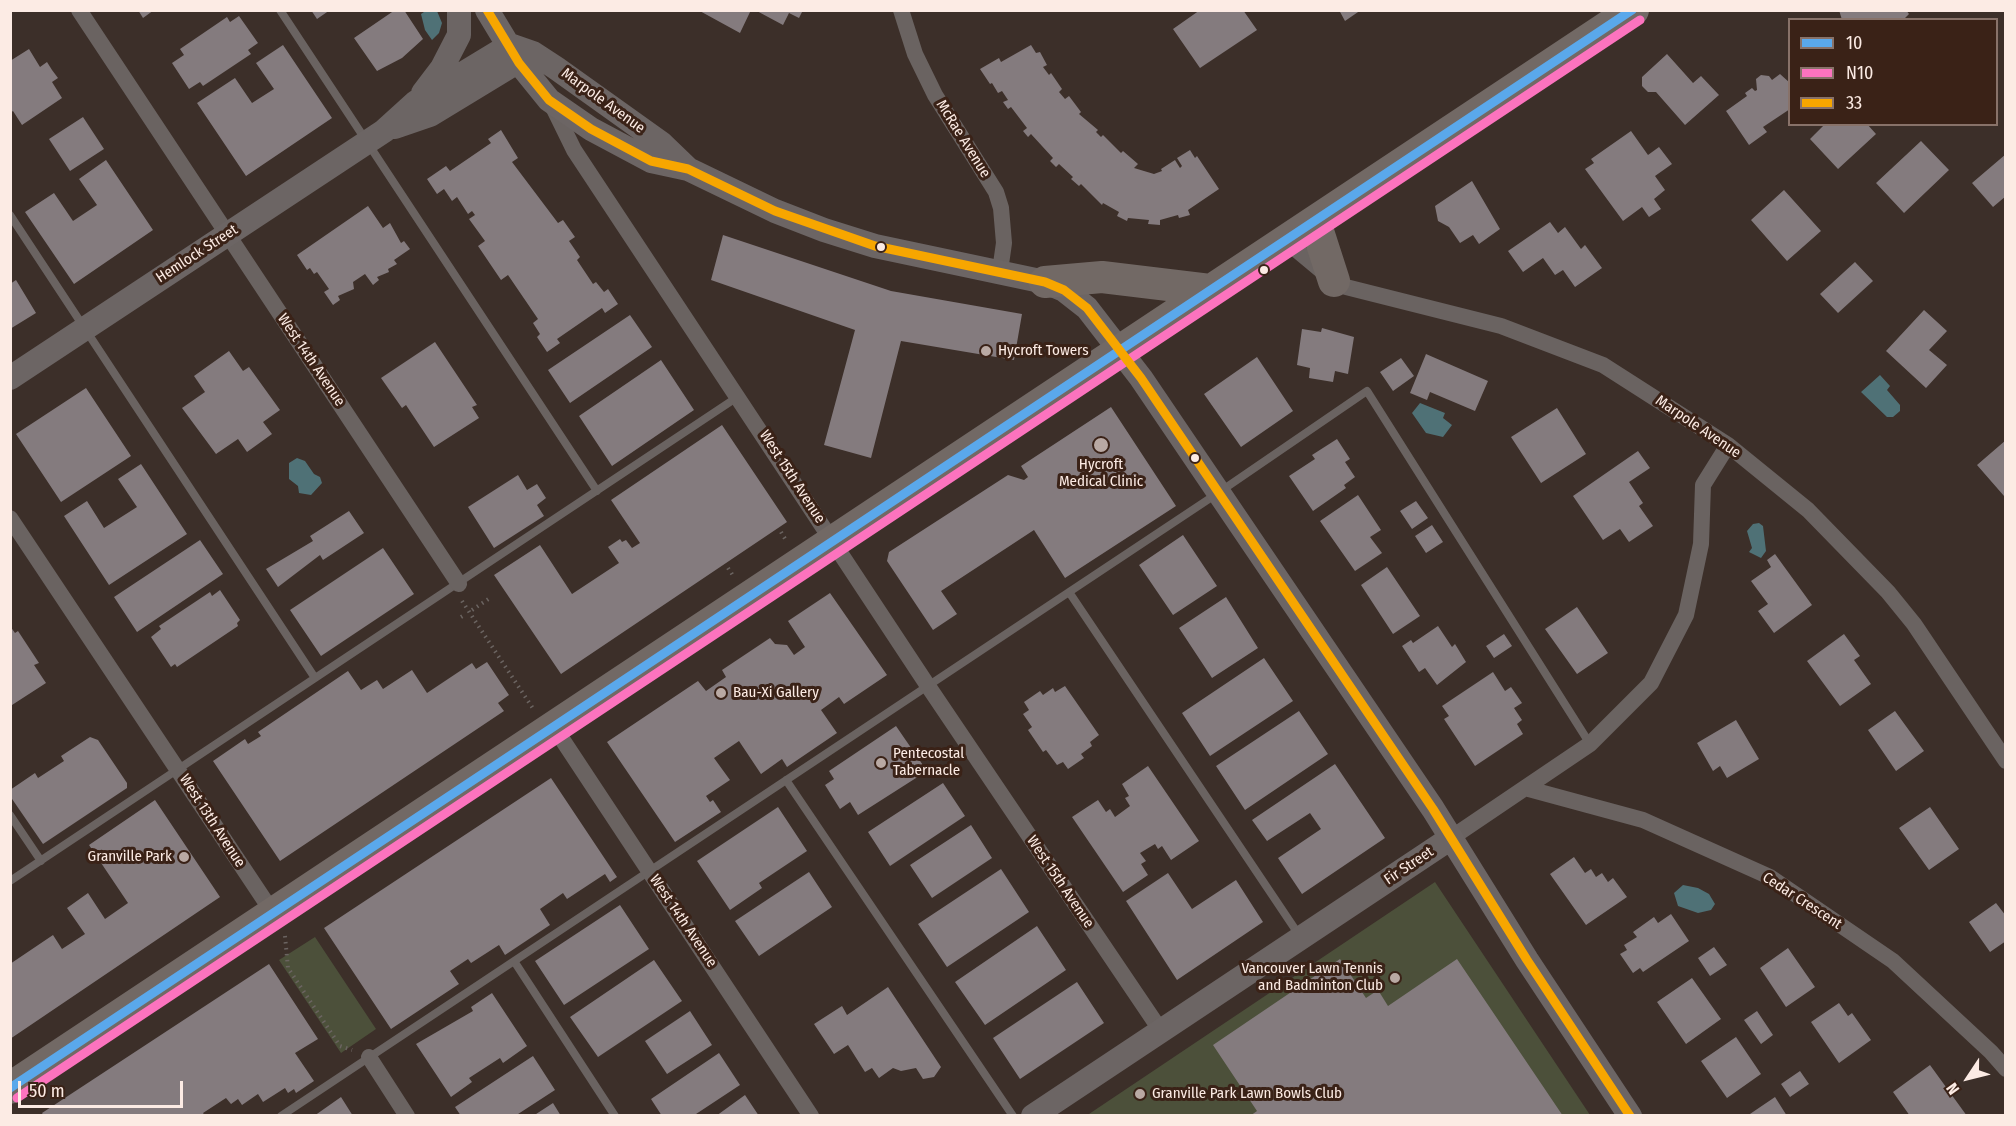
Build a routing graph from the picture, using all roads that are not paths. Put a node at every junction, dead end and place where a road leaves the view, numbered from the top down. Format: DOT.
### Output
graph roads {
  1 [pos="79,10"];
  2 [pos="280,10"];
  3 [pos="459,10"];
  4 [pos="487,10"];
  5 [pos="901,10"];
  6 [pos="1633,10"];
  7 [pos="521,53"];
  8 [pos="549,100"];
  9 [pos="416,102"];
  10 [pos="375,136"];
  11 [pos="688,169"];
  12 [pos="10,215"];
  13 [pos="1315,222"];
  14 [pos="227,234"];
  15 [pos="1286,241"];
  16 [pos="1000,271"];
  17 [pos="1334,281"];
  18 [pos="1045,282"];
  19 [pos="1210,290"];
  20 [pos="86,328"];
  21 [pos="1122,350"];
  22 [pos="10,378"];
  23 [pos="739,396"];
  24 [pos="1728,446"];
  25 [pos="597,491"];
  26 [pos="1218,493"];
  27 [pos="10,518"];
  28 [pos="834,541"];
  29 [pos="459,584"];
  30 [pos="1069,592"];
  31 [pos="315,678"];
  32 [pos="928,686"];
  33 [pos="544,719"];
  34 [pos="1590,744"];
  35 [pos="2006,761"];
  36 [pos="178,770"];
  37 [pos="786,780"];
  38 [pos="1525,788"];
  39 [pos="10,815"];
  40 [pos="1451,838"];
  41 [pos="41,861"];
  42 [pos="649,871"];
  43 [pos="10,881"];
  44 [pos="273,913"];
  45 [pos="1300,938"];
  46 [pos="514,961"];
  47 [pos="1161,1031"];
  48 [pos="369,1057"];
  49 [pos="2006,1069"];
  50 [pos="10,1088"];
  51 [pos="282,1116"];
  52 [pos="407,1116"];
  53 [pos="615,1116"];
  54 [pos="811,1116"];
  55 [pos="1013,1116"];
  56 [pos="1033,1116"];
  57 [pos="1630,1116"];
  1 -- 14 [label="street, West 14th Avenue"];
  2 -- 10 [label="lane"];
  3 -- 9 [label="street"];
  4 -- 7 [label="street, West 15th Avenue"];
  5 -- 16 [label="street, McRae Avenue"];
  6 -- 13 [label="highway"];
  7 -- 8 [label="street, West 15th Avenue"];
  7 -- 9 [label="street, Hemlock Street"];
  7 -- 10 [label="street, Hemlock Street"];
  7 -- 11 [label="street, Marpole Avenue"];
  8 -- 11 [label="street, Marpole Avenue"];
  8 -- 23 [label="street, West 15th Avenue"];
  9 -- 10 [label="street, Hemlock Street"];
  10 -- 14 [label="street, Hemlock Street"];
  10 -- 25 [label="lane"];
  11 -- 16 [label="street, Marpole Avenue"];
  12 -- 20 [label="lane"];
  13 -- 15 [label="highway"];
  13 -- 17 [label="highway"];
  14 -- 20 [label="street, Hemlock Street"];
  14 -- 29 [label="street, West 14th Avenue"];
  15 -- 17 [label="street, Marpole Avenue"];
  15 -- 19 [label="highway"];
  16 -- 18 [label="street, Marpole Avenue"];
  17 -- 24 [label="street, Marpole Avenue"];
  18 -- 19 [label="highway"];
  18 -- 21 [label="street, Marpole Avenue"];
  19 -- 21 [label="highway"];
  20 -- 22 [label="street, Hemlock Street"];
  20 -- 31 [label="lane"];
  21 -- 26 [label="street, Marpole Avenue"];
  21 -- 28 [label="highway"];
  23 -- 25 [label="lane"];
  23 -- 28 [label="street, West 15th Avenue"];
  24 -- 34 [label="street, Fir Street"];
  24 -- 35 [label="street, Marpole Avenue"];
  25 -- 29 [label="lane"];
  26 -- 30 [label="lane"];
  26 -- 34 [label="lane"];
  26 -- 40 [label="street, Marpole Avenue"];
  27 -- 36 [label="street, West 13th Avenue"];
  28 -- 32 [label="street, West 15th Avenue"];
  28 -- 33 [label="highway"];
  29 -- 31 [label="lane"];
  30 -- 32 [label="lane"];
  30 -- 45 [label="lane"];
  31 -- 36 [label="lane"];
  32 -- 37 [label="lane"];
  32 -- 47 [label="street, West 15th Avenue"];
  33 -- 42 [label="street, West 14th Avenue"];
  33 -- 44 [label="highway"];
  34 -- 38 [label="street, Fir Street"];
  36 -- 41 [label="lane"];
  36 -- 44 [label="street, West 13th Avenue"];
  37 -- 42 [label="lane"];
  37 -- 55 [label="lane"];
  38 -- 40 [label="street, Fir Street"];
  38 -- 49 [label="street, Cedar Crescent"];
  39 -- 41 [label="lane"];
  40 -- 45 [label="street, Fir Street"];
  40 -- 57 [label="street, Marpole Avenue"];
  41 -- 43 [label="lane"];
  42 -- 46 [label="lane"];
  42 -- 54 [label="street, West 14th Avenue"];
  44 -- 50 [label="highway"];
  45 -- 47 [label="street, Fir Street"];
  46 -- 48 [label="lane"];
  46 -- 53 [label="lane"];
  47 -- 56 [label="street, Fir Street"];
  48 -- 51 [label="lane"];
  48 -- 52 [label="street"];
}
